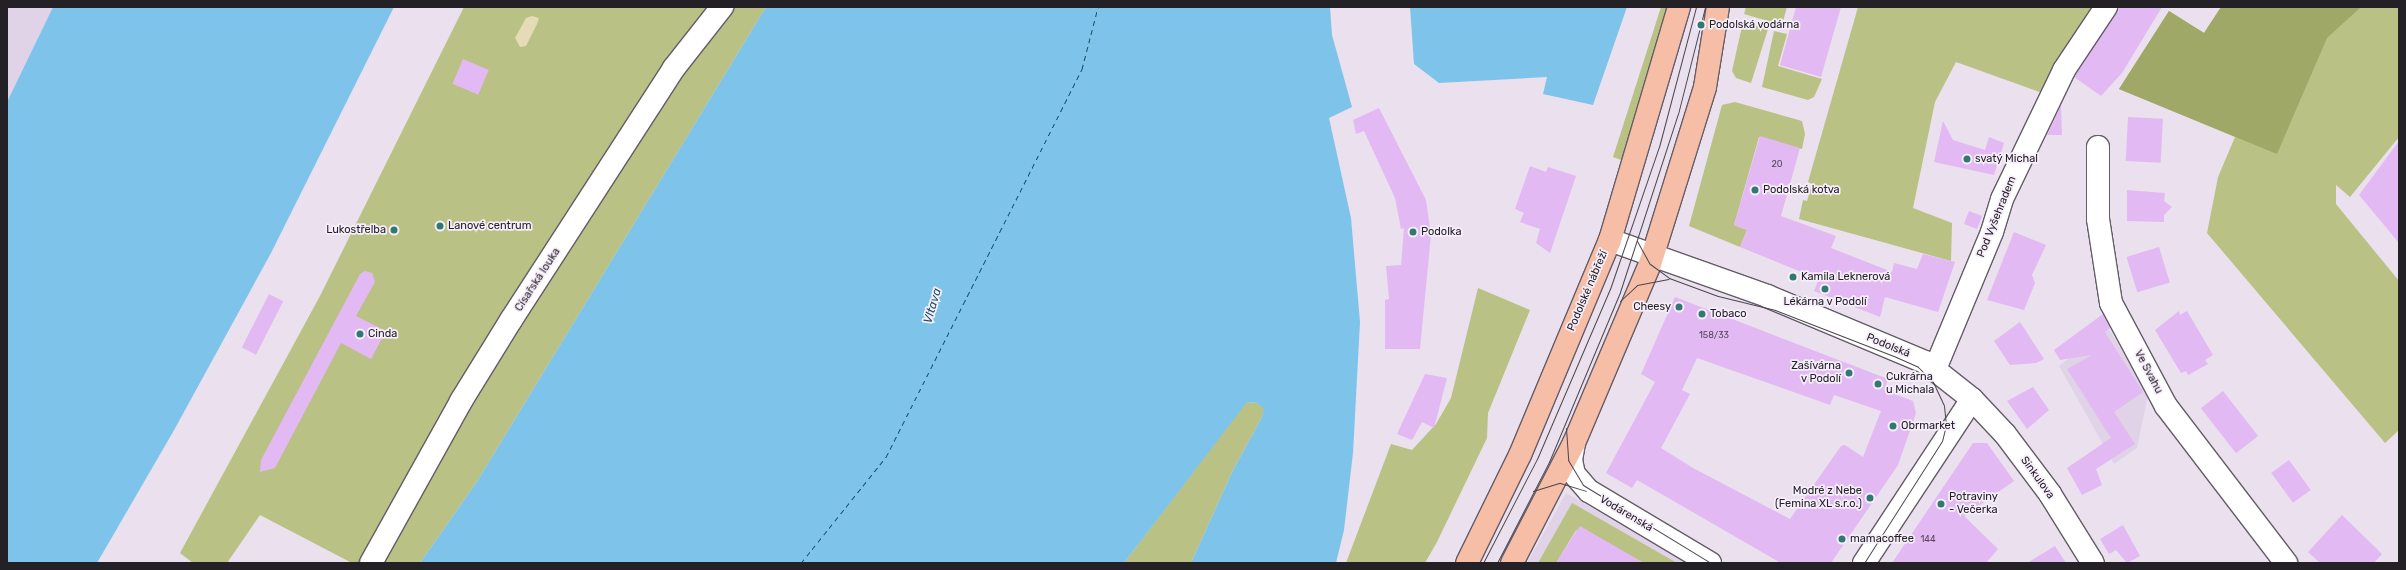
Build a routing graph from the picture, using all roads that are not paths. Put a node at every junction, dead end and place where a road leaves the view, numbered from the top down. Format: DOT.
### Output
graph roads {
  1 [pos="722,7"];
  2 [pos="1679,7"];
  3 [pos="1718,7"];
  4 [pos="2106,7"];
  5 [pos="2098,147"];
  6 [pos="1610,240"];
  7 [pos="1653,255"];
  8 [pos="1935,370"];
  9 [pos="1972,399"];
  10 [pos="1574,443"];
  11 [pos="371,563"];
  12 [pos="1466,563"];
  13 [pos="1512,563"];
  14 [pos="1710,563"];
  15 [pos="1864,563"];
  16 [pos="2093,563"];
  17 [pos="2286,563"];
  1 -- 11 [label="street, Císařská louka"];
  2 -- 6 [label="main road, Podolské nábřeží"];
  3 -- 7 [label="main road"];
  4 -- 8 [label="street, Pod Vyšehradem"];
  5 -- 17 [label="street, Ve Svahu"];
  6 -- 7 [label="street, Podolská"];
  6 -- 12 [label="main road, Podolské nábřeží"];
  7 -- 8 [label="street, Podolská"];
  7 -- 10 [label="main road"];
  8 -- 9 [label="street, Podolská"];
  9 -- 15 [label="street"];
  9 -- 16 [label="street, Sinkulova"];
  10 -- 13 [label="main road"];
  10 -- 14 [label="street, Vodárenská"];
}
